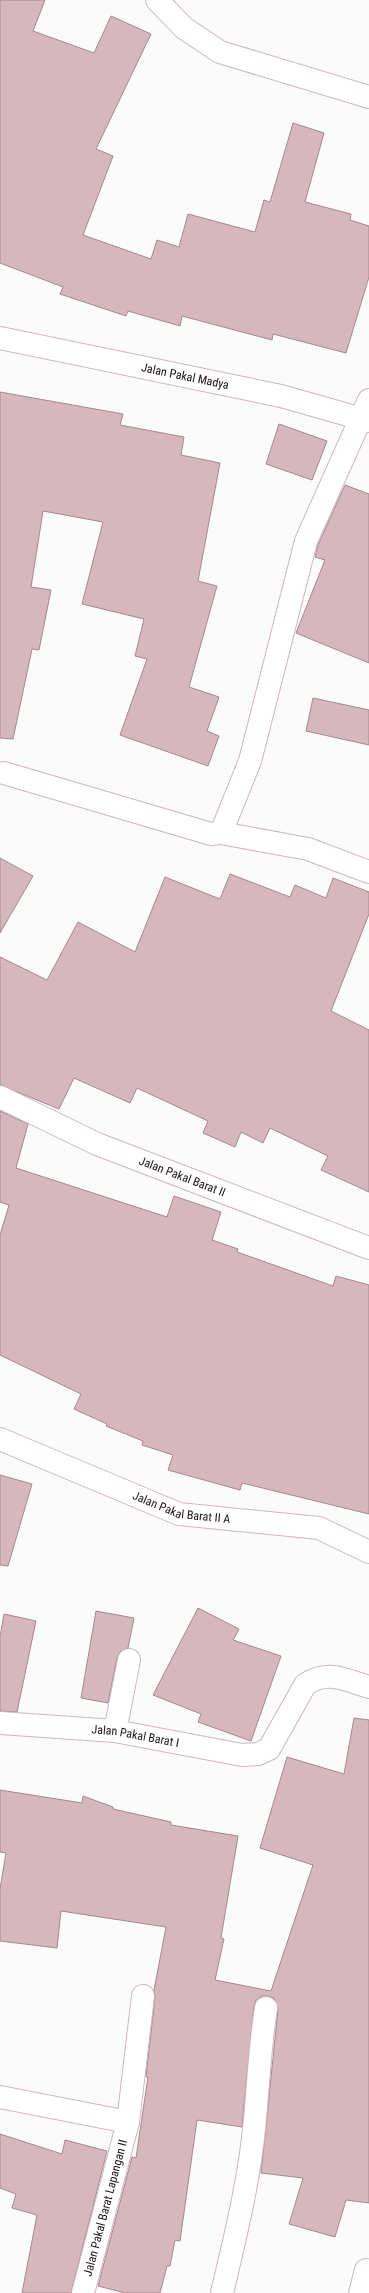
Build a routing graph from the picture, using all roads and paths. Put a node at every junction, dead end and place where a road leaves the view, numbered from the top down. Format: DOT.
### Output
graph roads {
  1 [pos="156,0"];
  2 [pos="369,97"];
  3 [pos="0,338"];
  4 [pos="367,413"];
  5 [pos="4,773"];
  6 [pos="221,833"];
  7 [pos="369,872"];
  8 [pos="0,1097"];
  9 [pos="369,1248"];
  10 [pos="0,1439"];
  11 [pos="369,1552"];
  12 [pos="128,1660"];
  13 [pos="369,1687"];
  14 [pos="0,1723"];
  15 [pos="115,1731"];
  16 [pos="143,1996"];
  17 [pos="266,2008"];
  18 [pos="0,2097"];
  19 [pos="128,2122"];
  20 [pos="366,2270"];
  21 [pos="83,2293"];
  22 [pos="222,2293"];
  23 [pos="360,2293"];
  1 -- 2 [label="street"];
  3 -- 4 [label="street, Jalan Pakal Madya"];
  4 -- 6 [label="street"];
  5 -- 6 [label="street"];
  6 -- 7 [label="street"];
  8 -- 9 [label="street, Jalan Pakal Barat II"];
  10 -- 11 [label="street, Jalan Pakal Barat II A"];
  12 -- 15 [label="street"];
  13 -- 15 [label="street, Jalan Pakal Barat I"];
  14 -- 15 [label="street, Jalan Pakal Barat I"];
  16 -- 19 [label="street, Jalan Pakal Barat Lapangan II"];
  17 -- 22 [label="street"];
  18 -- 19 [label="street, Jalan Pakal Barat Lapangan II"];
  19 -- 21 [label="street, Jalan Pakal Barat Lapangan II"];
  20 -- 23 [label="street"];
}
